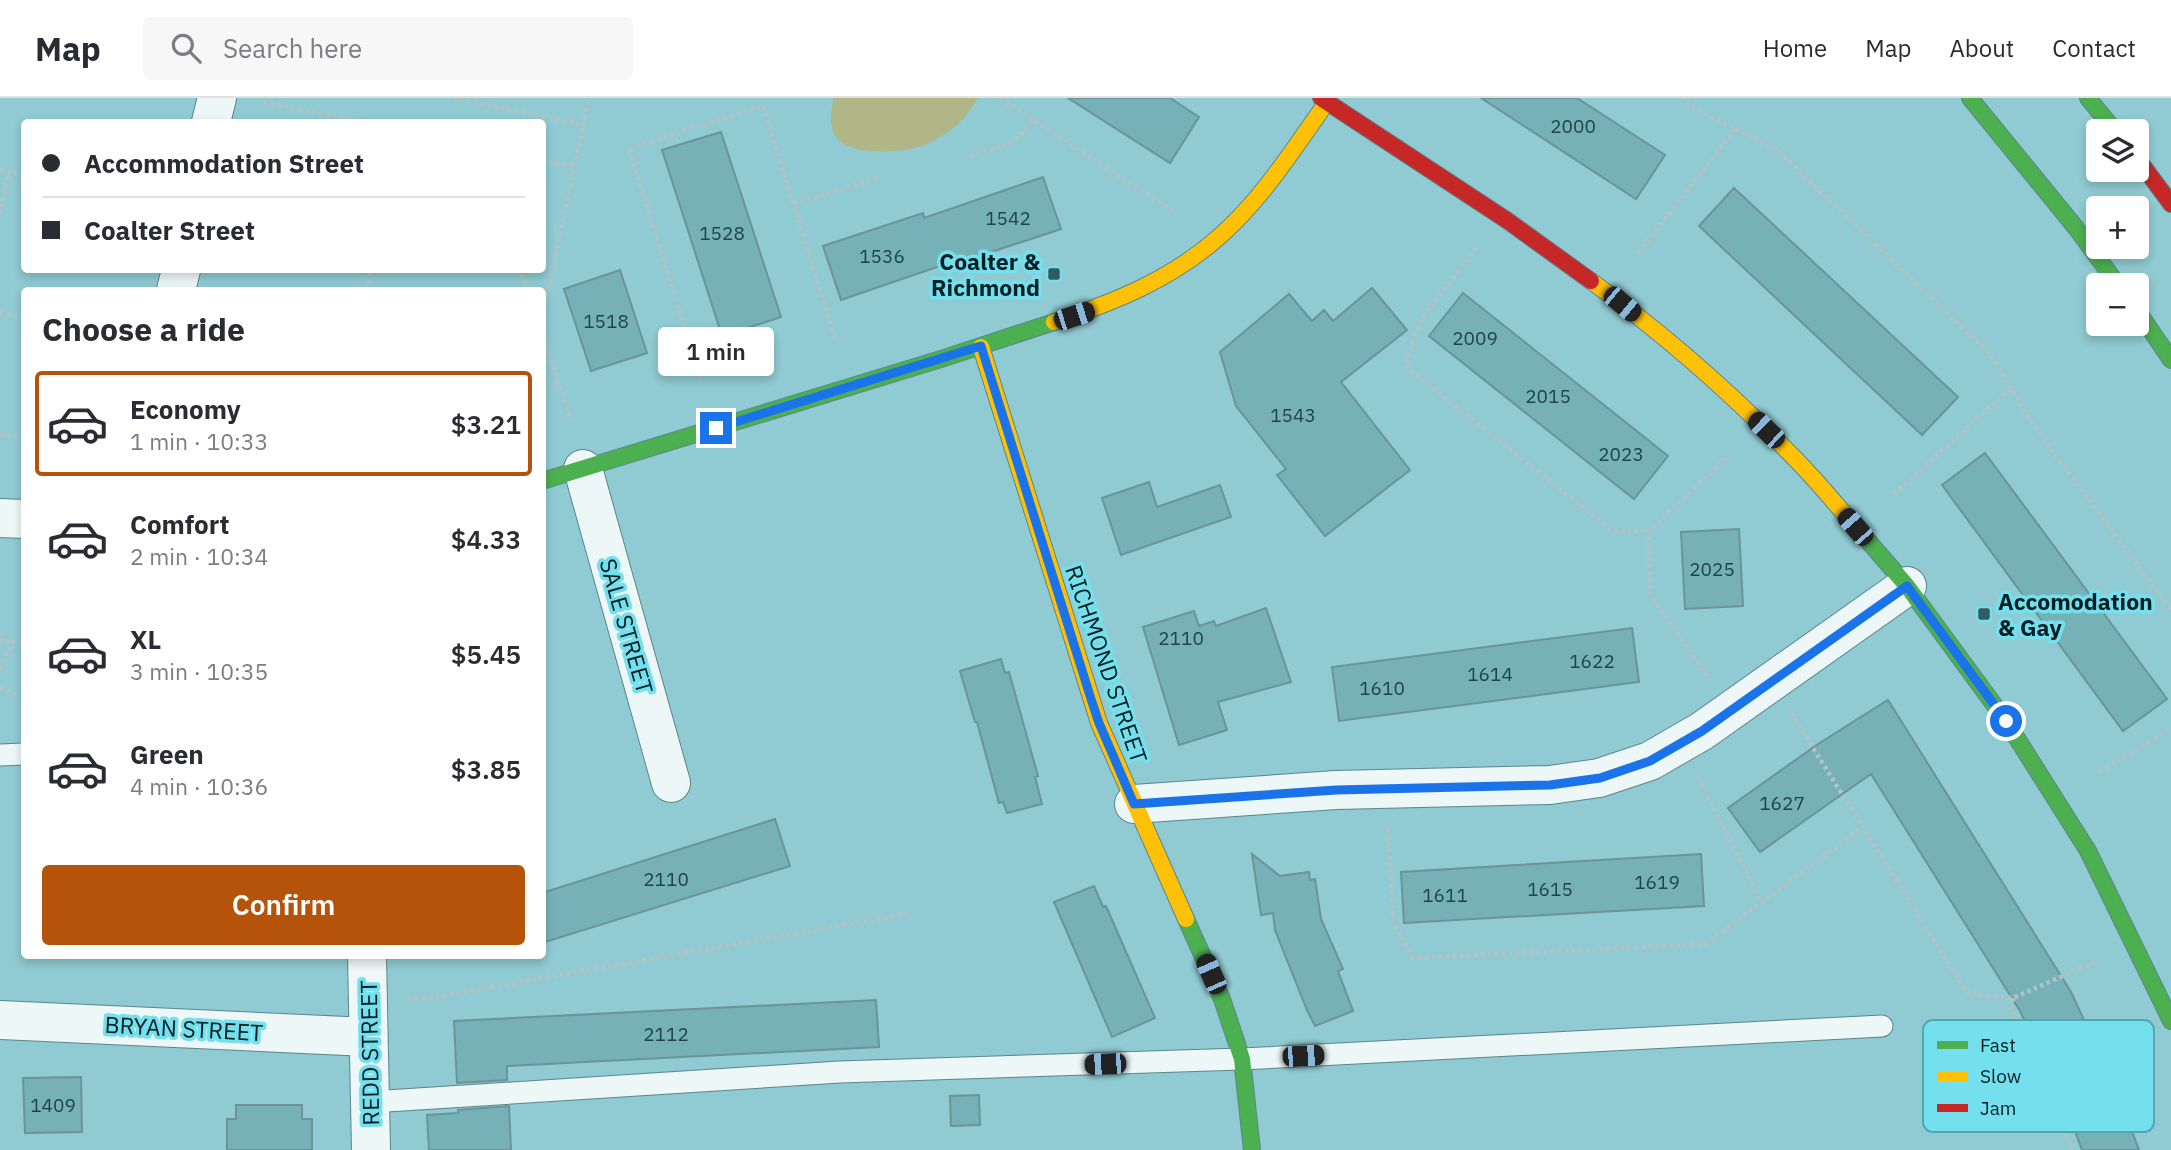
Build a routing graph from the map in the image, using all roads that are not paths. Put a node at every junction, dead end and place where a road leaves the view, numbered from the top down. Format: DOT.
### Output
graph roads {
  1 [pos="217,98"];
  2 [pos="1970,98"];
  3 [pos="2088,98"];
  4 [pos="1324,100"];
  5 [pos="213,119"];
  6 [pos="2105,119"];
  7 [pos="2149,174"];
  8 [pos="2171,204"];
  9 [pos="2109,273"];
  10 [pos="2149,328"];
  11 [pos="981,346"];
  12 [pos="2171,360"];
  13 [pos="583,469"];
  14 [pos="546,480"];
  15 [pos="0,518"];
  16 [pos="21,519"];
  17 [pos="1907,586"];
  18 [pos="21,754"];
  19 [pos="0,755"];
  20 [pos="671,783"];
  21 [pos="1134,804"];
  22 [pos="367,959"];
  23 [pos="0,1020"];
  24 [pos="2171,1021"];
  25 [pos="1882,1026"];
  26 [pos="368,1037"];
  27 [pos="1242,1059"];
  28 [pos="371,1102"];
  29 [pos="371,1150"];
  30 [pos="1252,1150"];
  1 -- 5 [label="street"];
  2 -- 9 [label="street"];
  3 -- 6 [label="street"];
  4 -- 11 [label="street"];
  4 -- 17 [label="street"];
  7 -- 8 [label="street"];
  10 -- 12 [label="street"];
  11 -- 13 [label="street"];
  11 -- 21 [label="street, RICHMOND STREET"];
  13 -- 14 [label="street"];
  13 -- 20 [label="street, SALE STREET"];
  15 -- 16 [label="street"];
  17 -- 21 [label="street"];
  17 -- 24 [label="street"];
  18 -- 19 [label="lane"];
  21 -- 27 [label="street, RICHMOND STREET"];
  22 -- 26 [label="street, REDD STREET"];
  23 -- 26 [label="street, BRYAN STREET"];
  25 -- 27 [label="lane"];
  26 -- 28 [label="street, REDD STREET"];
  27 -- 28 [label="lane"];
  27 -- 30 [label="street, RICHMOND STREET"];
  28 -- 29 [label="street, REDD STREET"];
}
